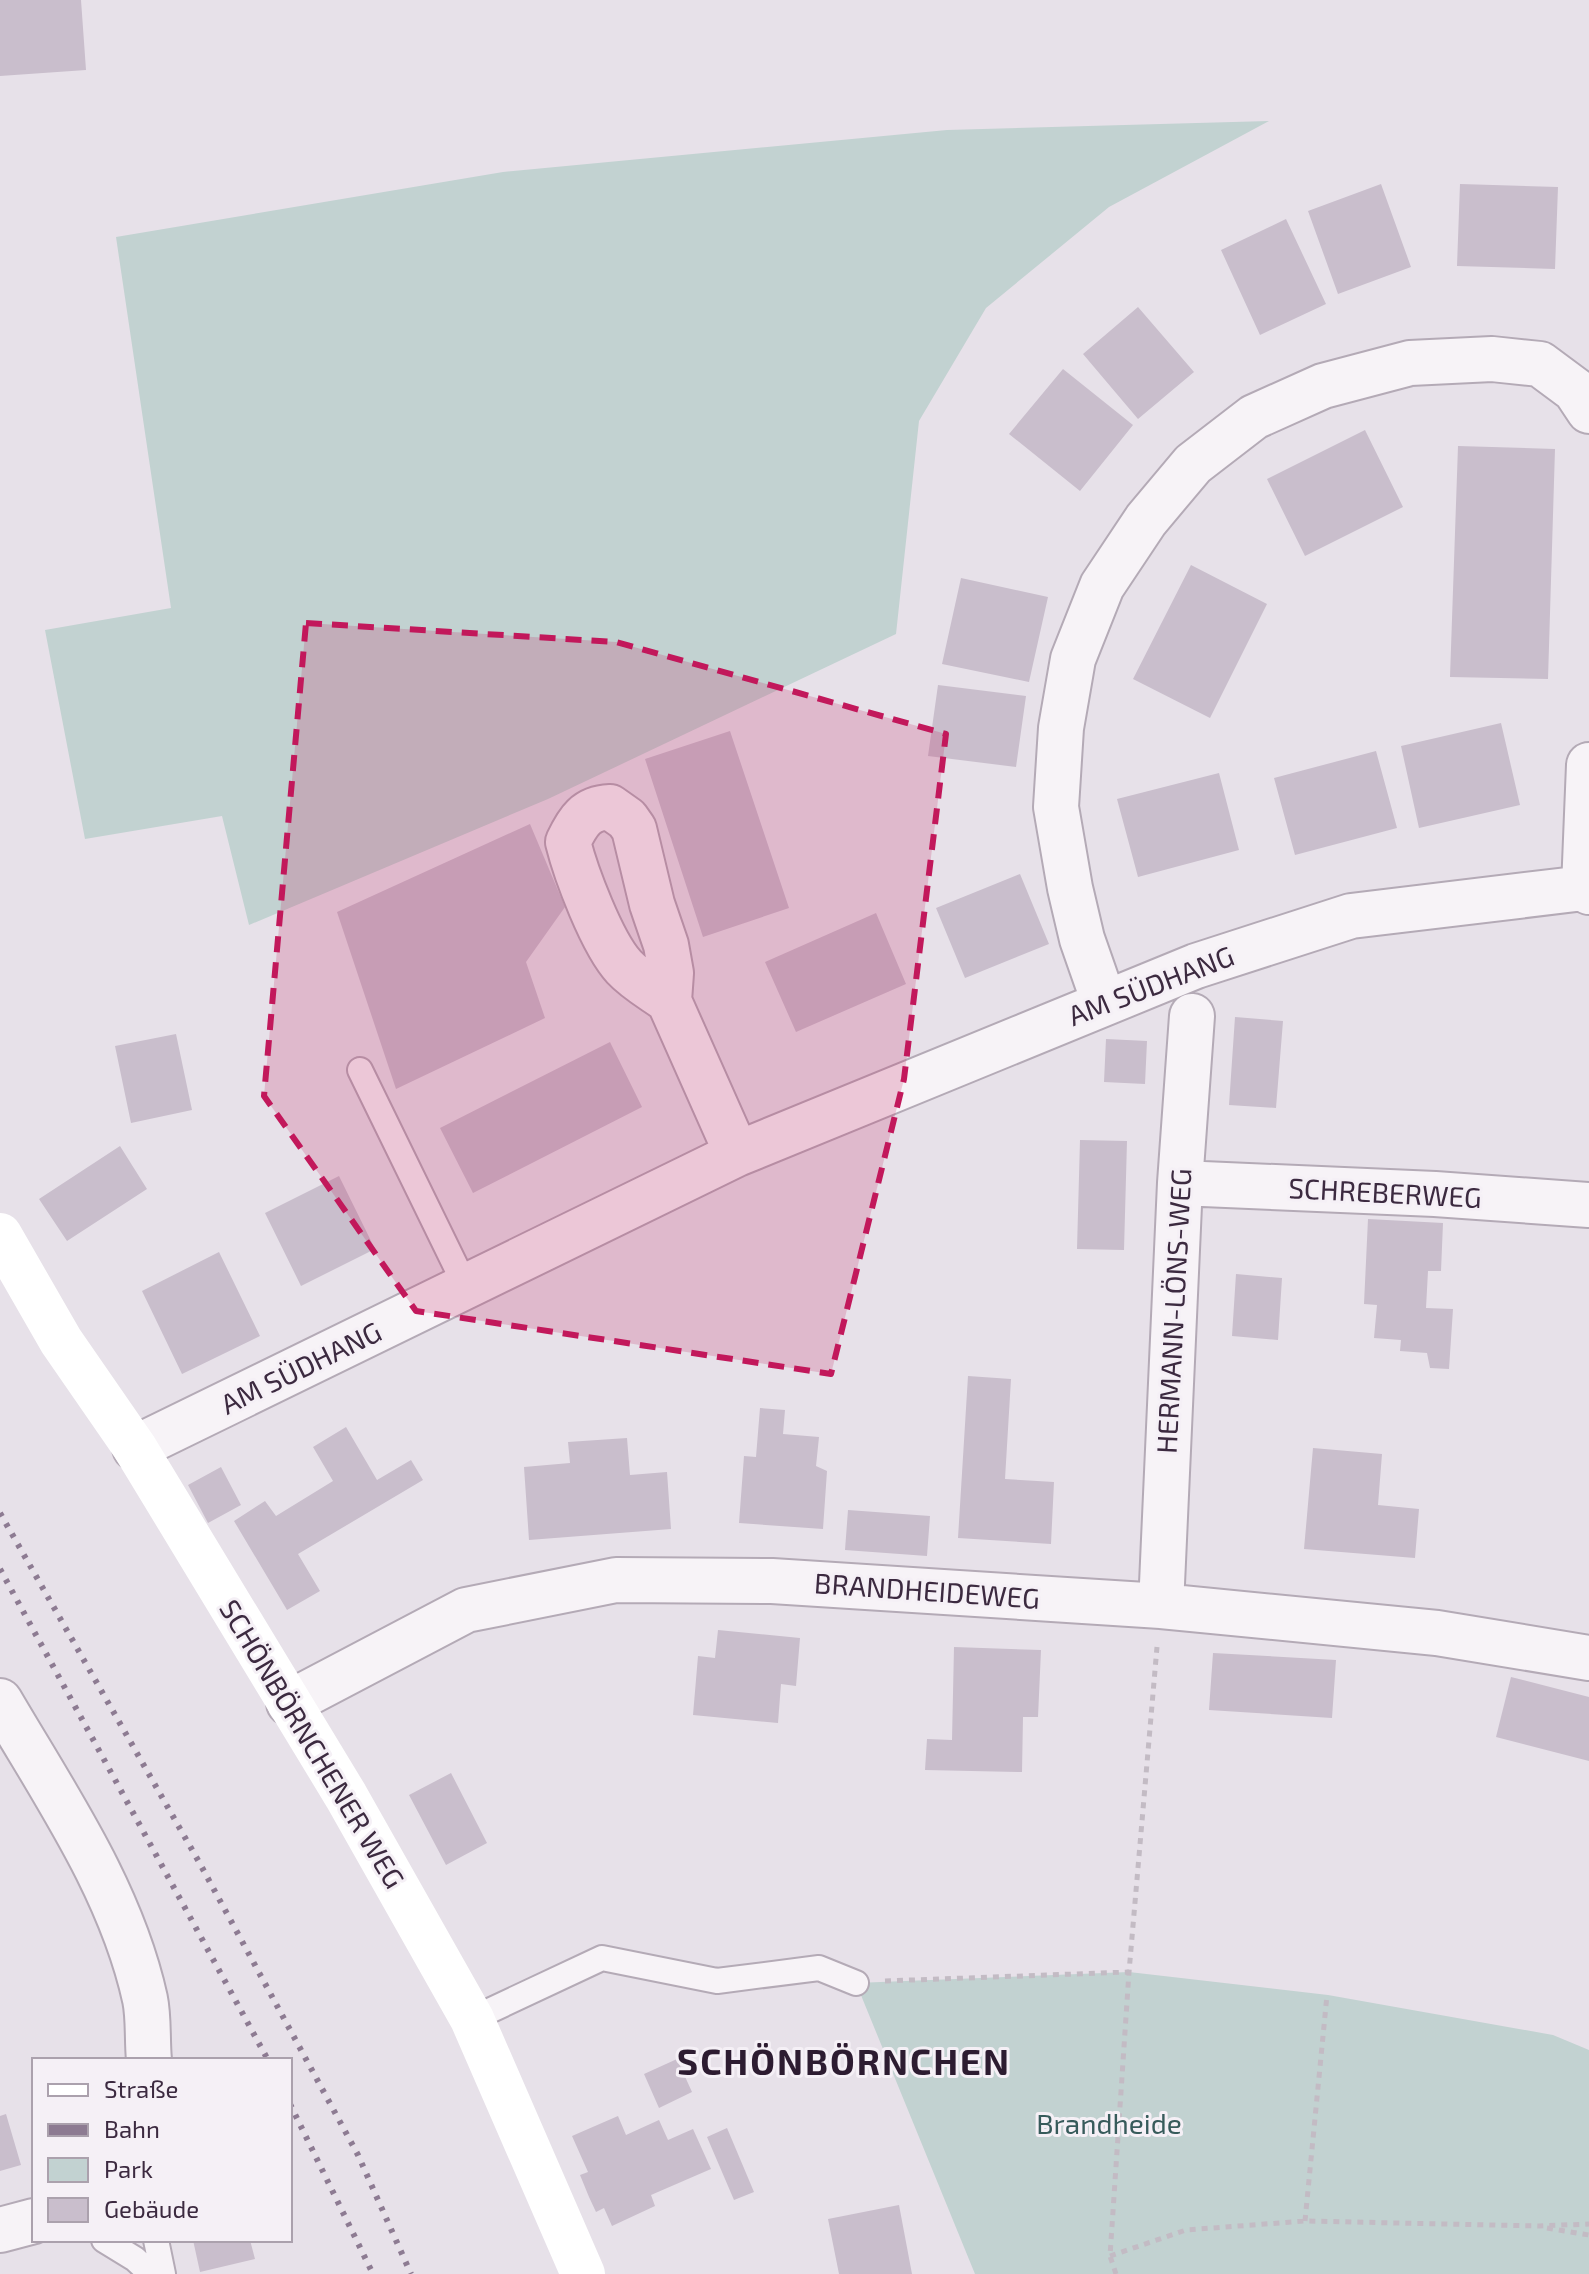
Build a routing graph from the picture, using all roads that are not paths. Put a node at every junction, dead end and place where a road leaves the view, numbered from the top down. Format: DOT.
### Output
graph roads {
  1 [pos="1589,411"];
  2 [pos="1589,765"];
  3 [pos="1587,890"];
  4 [pos="669,1001"];
  5 [pos="1104,1002"];
  6 [pos="1192,1016"];
  7 [pos="360,1070"];
  8 [pos="737,1154"];
  9 [pos="1180,1183"];
  10 [pos="1589,1205"];
  11 [pos="0,1235"];
  12 [pos="466,1287"];
  13 [pos="135,1448"];
  14 [pos="1161,1606"];
  15 [pos="1589,1658"];
  16 [pos="0,1701"];
  17 [pos="289,1703"];
  18 [pos="856,1983"];
  19 [pos="472,2019"];
  20 [pos="149,2058"];
  21 [pos="32,2222"];
  22 [pos="0,2230"];
  23 [pos="107,2242"];
  24 [pos="156,2242"];
  25 [pos="151,2274"];
  26 [pos="163,2274"];
  27 [pos="583,2274"];
  1 -- 5 [label="street"];
  2 -- 3 [label="street, AM SÜDHANG"];
  3 -- 5 [label="street, AM SÜDHANG"];
  4 -- 8 [label="street"];
  5 -- 8 [label="street, AM SÜDHANG"];
  6 -- 9 [label="street, HERMANN-LÖNS-WEG"];
  7 -- 12 [label="lane"];
  8 -- 12 [label="street, AM SÜDHANG"];
  9 -- 10 [label="street, SCHREBERWEG"];
  9 -- 14 [label="street, HERMANN-LÖNS-WEG"];
  11 -- 13 [label="street, SCHÖNBÖRNCHENER WEG"];
  12 -- 13 [label="street, AM SÜDHANG"];
  13 -- 17 [label="street, SCHÖNBÖRNCHENER WEG"];
  14 -- 15 [label="street, BRANDHEIDEWEG"];
  14 -- 17 [label="street, BRANDHEIDEWEG"];
  16 -- 20 [label="street"];
  17 -- 19 [label="street, SCHÖNBÖRNCHENER WEG"];
  18 -- 19 [label="lane"];
  19 -- 27 [label="street, SCHÖNBÖRNCHENER WEG"];
  21 -- 22 [label="street"];
  23 -- 25 [label="lane"];
  24 -- 26 [label="lane"];
}
